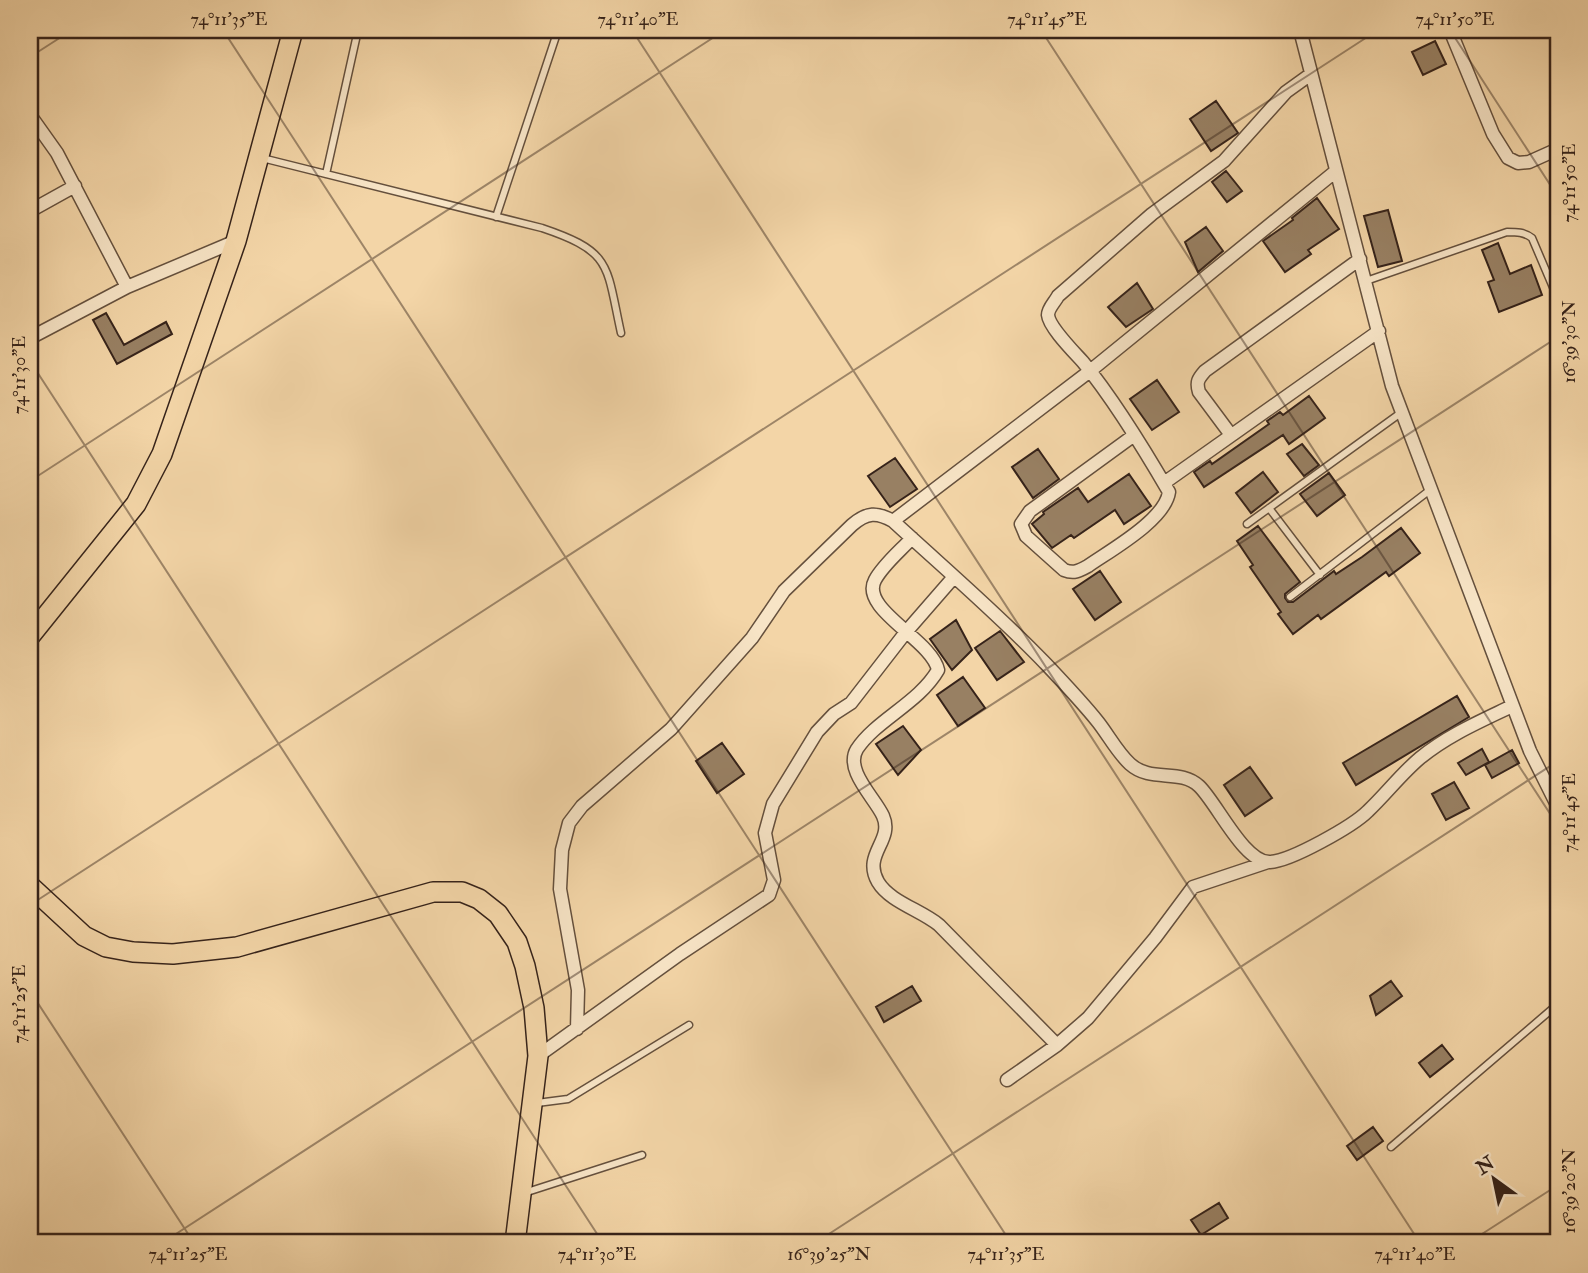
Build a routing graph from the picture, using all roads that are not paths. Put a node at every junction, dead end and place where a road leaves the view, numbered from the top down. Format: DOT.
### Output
graph roads {
  1 [pos="293,30"];
  2 [pos="358,30"];
  3 [pos="558,30"];
  4 [pos="1300,30"];
  5 [pos="1450,30"];
  6 [pos="1311,74"];
  7 [pos="30,115"];
  8 [pos="1558,149"];
  9 [pos="260,158"];
  10 [pos="1336,171"];
  11 [pos="326,174"];
  12 [pos="75,186"];
  13 [pos="30,211"];
  14 [pos="496,217"];
  15 [pos="236,241"];
  16 [pos="1360,259"];
  17 [pos="1366,281"];
  18 [pos="127,287"];
  19 [pos="1558,299"];
  20 [pos="1379,331"];
  21 [pos="621,333"];
  22 [pos="30,338"];
  23 [pos="1090,371"];
  24 [pos="1402,412"];
  25 [pos="1231,435"];
  26 [pos="1133,436"];
  27 [pos="1164,483"];
  28 [pos="1431,489"];
  29 [pos="1269,508"];
  30 [pos="894,521"];
  31 [pos="1247,524"];
  32 [pos="912,538"];
  33 [pos="1320,575"];
  34 [pos="953,578"];
  35 [pos="1290,597"];
  36 [pos="906,632"];
  37 [pos="30,636"];
  38 [pos="1513,706"];
  39 [pos="1558,807"];
  40 [pos="1268,862"];
  41 [pos="30,886"];
  42 [pos="1558,1004"];
  43 [pos="689,1026"];
  44 [pos="576,1029"];
  45 [pos="1057,1045"];
  46 [pos="538,1056"];
  47 [pos="1007,1080"];
  48 [pos="531,1104"];
  49 [pos="1391,1147"];
  50 [pos="642,1156"];
  51 [pos="520,1195"];
  52 [pos="515,1243"];
  1 -- 9 [label="main road"];
  2 -- 11 [label="lane"];
  3 -- 14 [label="lane"];
  4 -- 6 [label="street"];
  5 -- 8 [label="street"];
  6 -- 10 [label="street"];
  6 -- 23 [label="street"];
  7 -- 12 [label="street"];
  9 -- 11 [label="lane"];
  9 -- 15 [label="main road"];
  10 -- 16 [label="street"];
  10 -- 23 [label="street"];
  11 -- 14 [label="lane"];
  12 -- 13 [label="street"];
  12 -- 18 [label="street"];
  14 -- 21 [label="lane"];
  15 -- 18 [label="street"];
  15 -- 37 [label="main road"];
  16 -- 17 [label="street"];
  16 -- 25 [label="street"];
  17 -- 19 [label="lane"];
  17 -- 20 [label="street"];
  18 -- 22 [label="street"];
  20 -- 24 [label="street"];
  20 -- 25 [label="street"];
  23 -- 26 [label="street"];
  23 -- 30 [label="street"];
  24 -- 28 [label="street"];
  24 -- 29 [label="lane"];
  25 -- 27 [label="street"];
  26 -- 27 [label="street"];
  26 -- 27 [label="street"];
  28 -- 33 [label="lane"];
  28 -- 38 [label="street"];
  29 -- 31 [label="lane"];
  29 -- 33 [label="lane"];
  30 -- 32 [label="street"];
  30 -- 44 [label="street"];
  32 -- 34 [label="street"];
  32 -- 36 [label="street"];
  33 -- 35 [label="lane"];
  34 -- 36 [label="street"];
  34 -- 40 [label="street"];
  36 -- 44 [label="street"];
  36 -- 45 [label="street"];
  38 -- 39 [label="street"];
  38 -- 40 [label="street"];
  40 -- 45 [label="street"];
  41 -- 46 [label="main road"];
  42 -- 49 [label="lane"];
  43 -- 48 [label="lane"];
  44 -- 46 [label="street"];
  45 -- 47 [label="street"];
  46 -- 48 [label="main road"];
  48 -- 51 [label="main road"];
  50 -- 51 [label="lane"];
  51 -- 52 [label="main road"];
}
